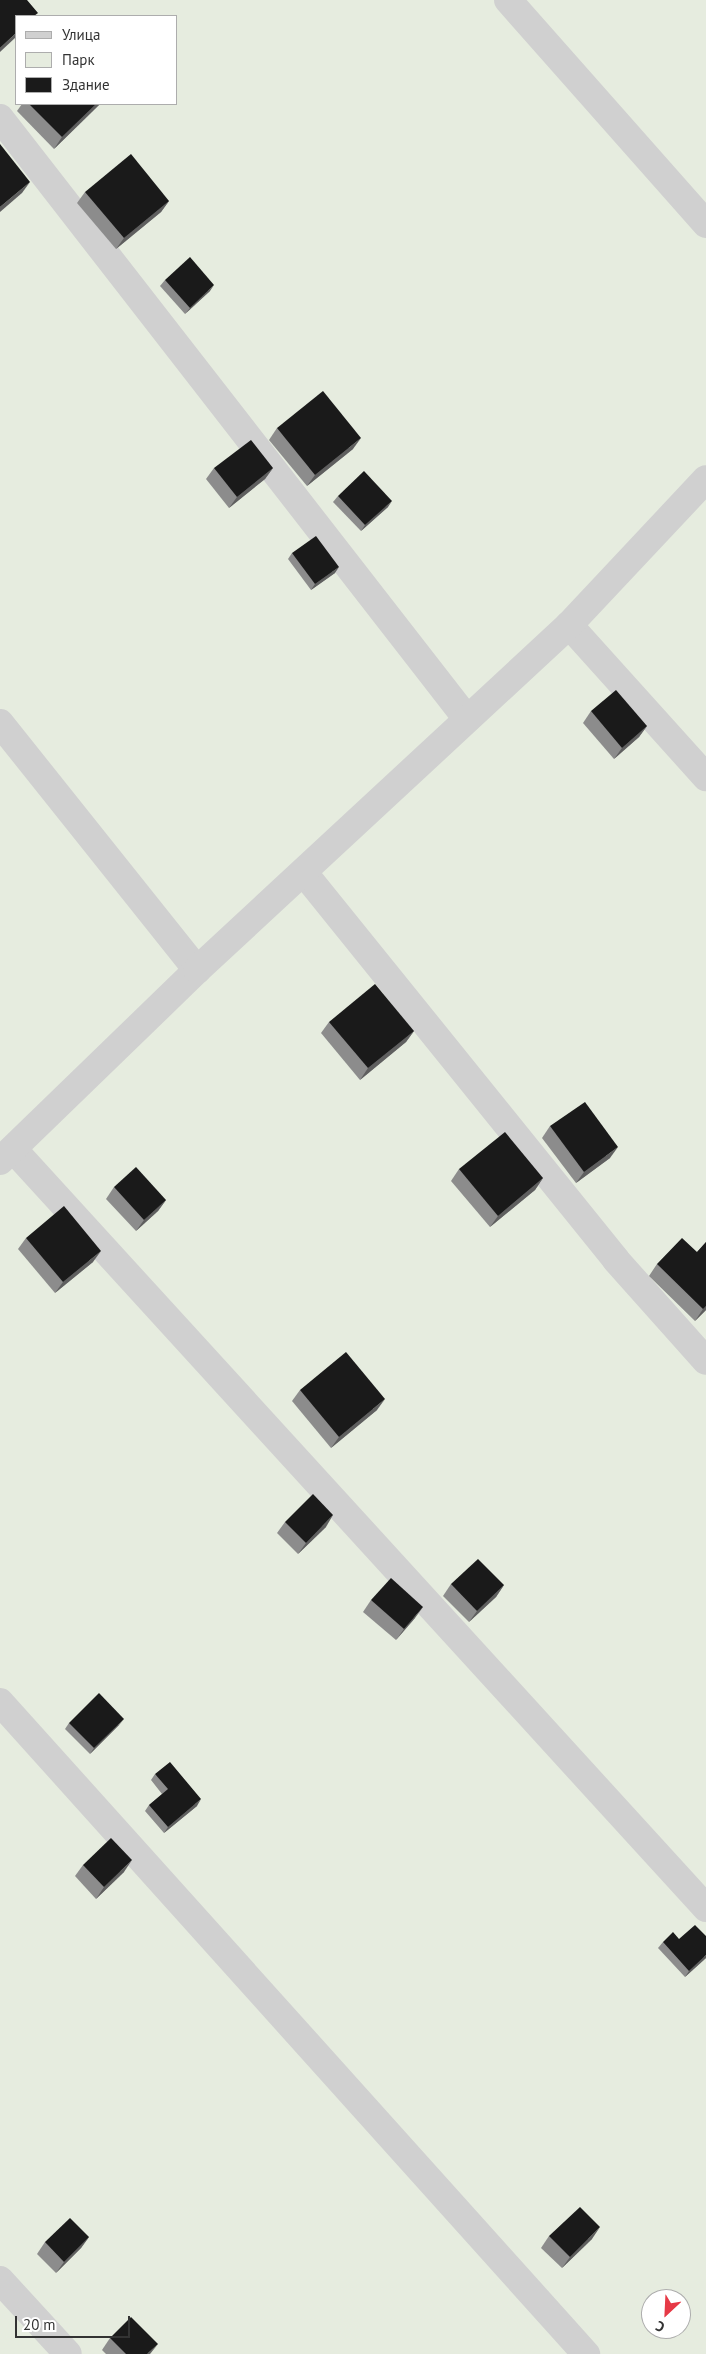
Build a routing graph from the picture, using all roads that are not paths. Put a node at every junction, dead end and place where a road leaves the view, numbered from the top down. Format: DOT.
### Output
graph roads {
  1 [pos="508,0"];
  2 [pos="0,118"];
  3 [pos="706,224"];
  4 [pos="706,479"];
  5 [pos="569,625"];
  6 [pos="467,720"];
  7 [pos="0,723"];
  8 [pos="706,777"];
  9 [pos="304,873"];
  10 [pos="197,970"];
  11 [pos="7,1155"];
  12 [pos="706,1361"];
  13 [pos="0,1702"];
  14 [pos="706,1908"];
  15 [pos="0,2280"];
  16 [pos="68,2354"];
  17 [pos="586,2354"];
  1 -- 3 [label="street"];
  2 -- 6 [label="street"];
  4 -- 5 [label="street"];
  5 -- 6 [label="street"];
  5 -- 8 [label="street"];
  6 -- 9 [label="street"];
  7 -- 10 [label="street"];
  9 -- 10 [label="street"];
  9 -- 12 [label="street"];
  10 -- 11 [label="street"];
  11 -- 14 [label="street"];
  13 -- 17 [label="street"];
  15 -- 16 [label="street"];
}
